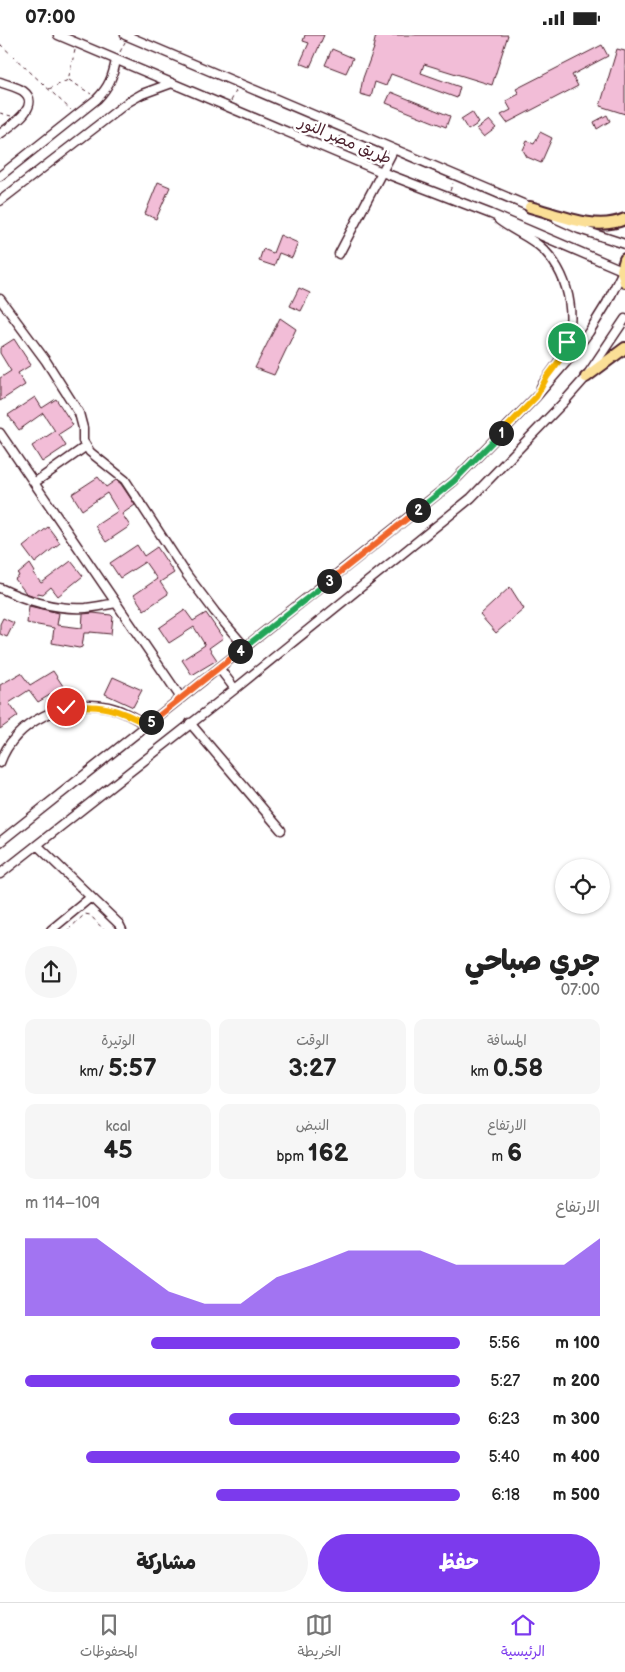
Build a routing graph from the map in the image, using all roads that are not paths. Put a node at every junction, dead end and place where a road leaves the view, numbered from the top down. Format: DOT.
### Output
graph roads {
  1 [pos="58,35"];
  2 [pos="126,36"];
  3 [pos="116,60"];
  4 [pos="0,82"];
  5 [pos="172,83"];
  6 [pos="0,134"];
  7 [pos="394,149"];
  8 [pos="382,172"];
  9 [pos="0,176"];
  10 [pos="0,201"];
  11 [pos="530,207"];
  12 [pos="492,214"];
  13 [pos="625,219"];
  14 [pos="625,245"];
  15 [pos="339,254"];
  16 [pos="625,259"];
  17 [pos="623,275"];
  18 [pos="0,299"];
  19 [pos="625,319"];
  20 [pos="625,347"];
  21 [pos="586,377"];
  22 [pos="536,397"];
  23 [pos="0,433"];
  24 [pos="85,447"];
  25 [pos="34,483"];
  26 [pos="0,588"];
  27 [pos="116,603"];
  28 [pos="245,647"];
  29 [pos="219,668"];
  30 [pos="234,689"];
  31 [pos="181,698"];
  32 [pos="190,723"];
  33 [pos="147,725"];
  34 [pos="0,763"];
  35 [pos="282,830"];
  36 [pos="0,841"];
  37 [pos="37,845"];
  38 [pos="0,873"];
  39 [pos="91,897"];
  40 [pos="122,928"];
  41 [pos="51,929"];
  1 -- 3 [label="street, طريق مصر النور"];
  2 -- 7 [label="street, طريق مصر النور"];
  3 -- 5 [label="street, طريق مصر النور"];
  3 -- 9 [label="street"];
  4 -- 6 [label="street"];
  5 -- 8 [label="street, طريق مصر النور"];
  5 -- 10 [label="street"];
  7 -- 8 [label="street"];
  7 -- 11 [label="street, طريق مصر النور"];
  8 -- 12 [label="street, طريق مصر النور"];
  8 -- 15 [label="street"];
  11 -- 13 [label="main road"];
  11 -- 14 [label="street, طريق مصر النور"];
  12 -- 17 [label="street, طريق مصر النور"];
  12 -- 22 [label="street"];
  16 -- 17 [label="main road"];
  17 -- 22 [label="street"];
  18 -- 24 [label="street"];
  19 -- 21 [label="street"];
  20 -- 21 [label="main road"];
  21 -- 30 [label="street"];
  22 -- 28 [label="street"];
  23 -- 25 [label="street"];
  24 -- 25 [label="street"];
  24 -- 28 [label="street"];
  25 -- 27 [label="street"];
  26 -- 27 [label="street"];
  27 -- 31 [label="street"];
  28 -- 29 [label="street"];
  29 -- 30 [label="street"];
  29 -- 31 [label="street"];
  30 -- 32 [label="street"];
  31 -- 33 [label="street"];
  32 -- 35 [label="street"];
  32 -- 37 [label="street"];
  33 -- 34 [label="street"];
  33 -- 36 [label="street"];
  37 -- 38 [label="street"];
  37 -- 39 [label="street"];
  39 -- 40 [label="street"];
  39 -- 41 [label="street"];
}
